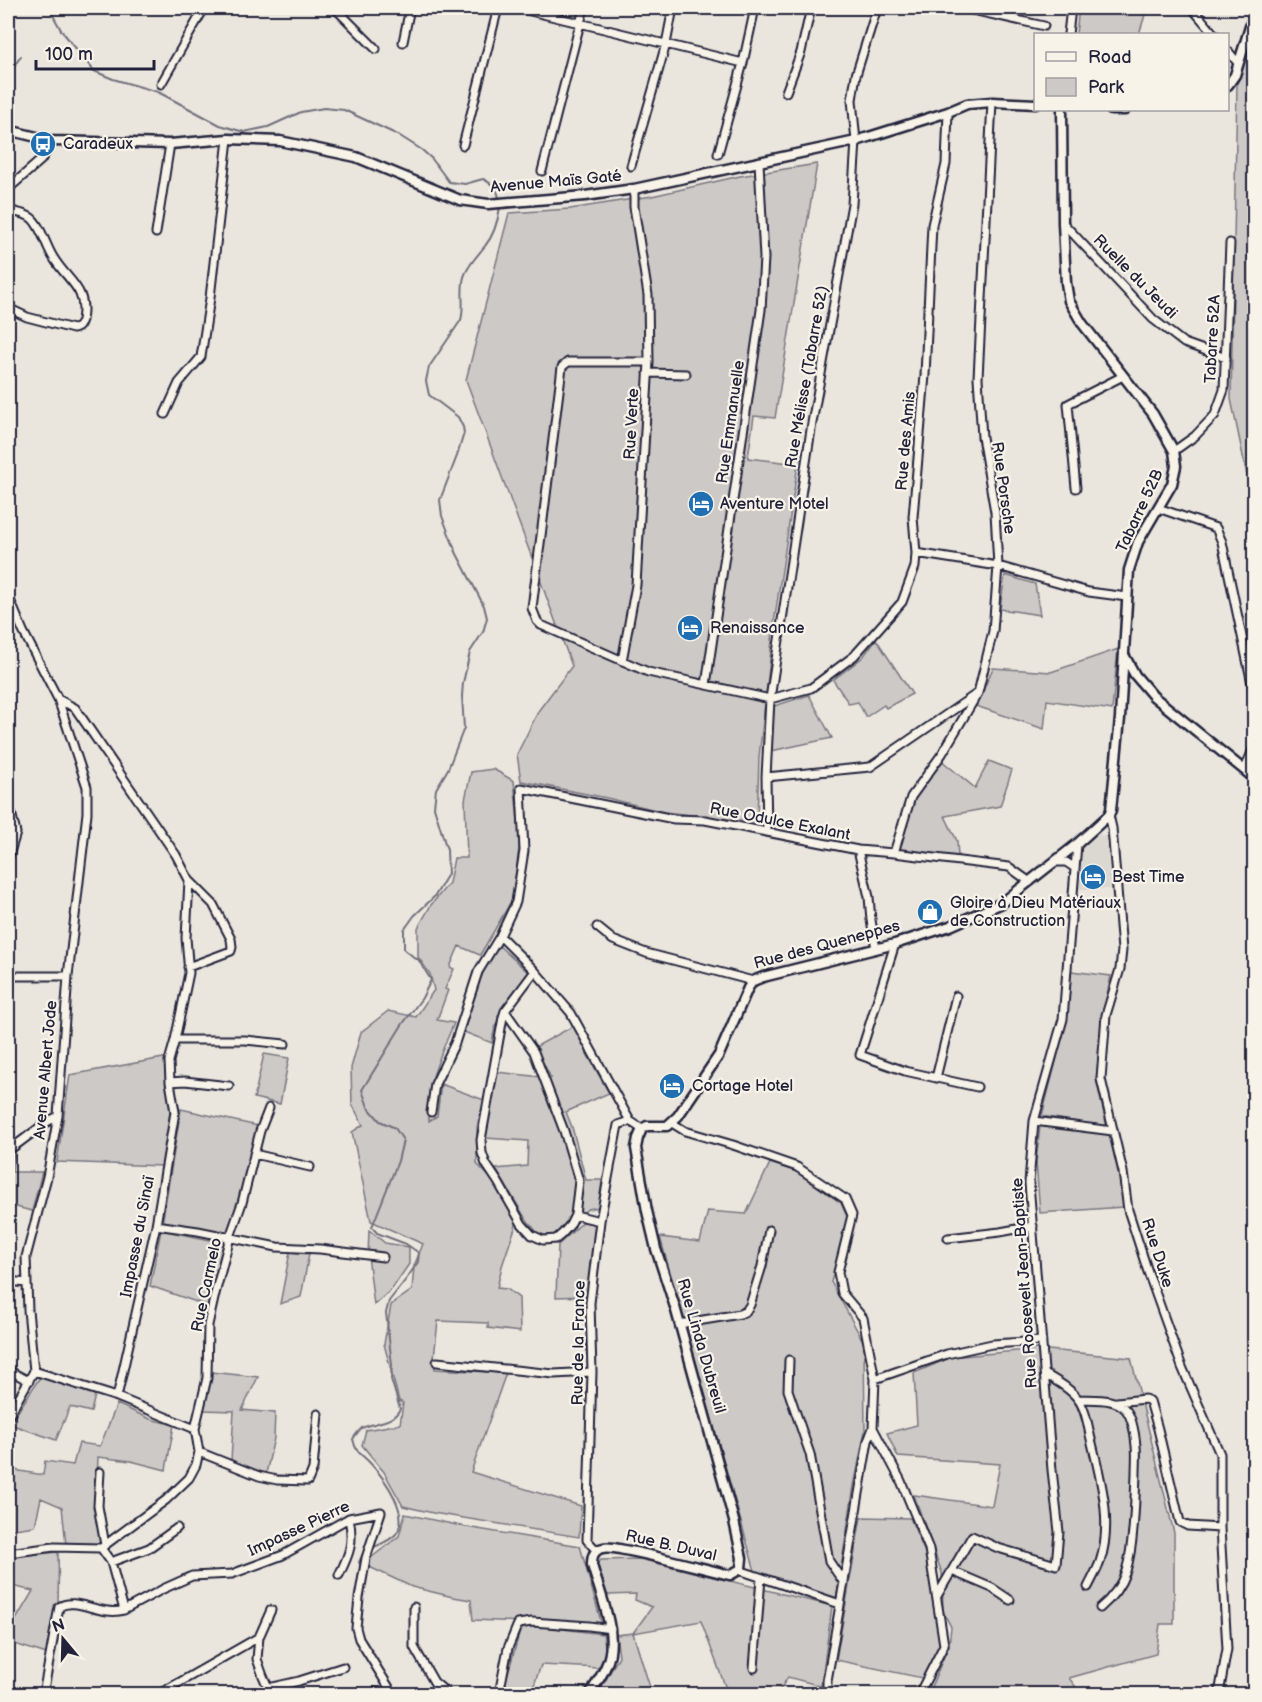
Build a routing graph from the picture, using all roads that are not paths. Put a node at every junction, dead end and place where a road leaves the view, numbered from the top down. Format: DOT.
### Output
graph roads {
  1 [pos="206,8"];
  2 [pos="335,8"];
  3 [pos="410,8"];
  4 [pos="498,8"];
  5 [pos="518,8"];
  6 [pos="584,8"];
  7 [pos="673,8"];
  8 [pos="755,8"];
  9 [pos="811,8"];
  10 [pos="877,8"];
  11 [pos="963,8"];
  12 [pos="1071,8"];
  13 [pos="1192,8"];
  14 [pos="1254,14"];
  15 [pos="579,24"];
  16 [pos="1044,26"];
  17 [pos="1068,33"];
  18 [pos="1213,33"];
  19 [pos="404,42"];
  20 [pos="666,44"];
  21 [pos="376,49"];
  22 [pos="1229,53"];
  23 [pos="743,63"];
  24 [pos="1238,63"];
  25 [pos="1229,82"];
  26 [pos="161,84"];
  27 [pos="786,92"];
  28 [pos="992,102"];
  29 [pos="1034,104"];
  30 [pos="1062,111"];
  31 [pos="948,112"];
  32 [pos="8,130"];
  33 [pos="228,139"];
  34 [pos="53,141"];
  35 [pos="856,141"];
  36 [pos="170,144"];
  37 [pos="463,145"];
  38 [pos="718,154"];
  39 [pos="759,162"];
  40 [pos="631,166"];
  41 [pos="542,171"];
  42 [pos="8,189"];
  43 [pos="634,189"];
  44 [pos="8,210"];
  45 [pos="1063,223"];
  46 [pos="156,233"];
  47 [pos="1230,243"];
  48 [pos="8,308"];
  49 [pos="1226,358"];
  50 [pos="649,362"];
  51 [pos="648,373"];
  52 [pos="686,374"];
  53 [pos="1123,375"];
  54 [pos="165,414"];
  55 [pos="1174,451"];
  56 [pos="1076,488"];
  57 [pos="1158,508"];
  58 [pos="916,553"];
  59 [pos="998,566"];
  60 [pos="8,594"];
  61 [pos="1127,597"];
  62 [pos="1124,655"];
  63 [pos="622,661"];
  64 [pos="706,685"];
  65 [pos="978,693"];
  66 [pos="1254,693"];
  67 [pos="58,699"];
  68 [pos="770,699"];
  69 [pos="1254,747"];
  70 [pos="1245,769"];
  71 [pos="766,777"];
  72 [pos="1254,778"];
  73 [pos="8,799"];
  74 [pos="1109,815"];
  75 [pos="767,832"];
  76 [pos="1077,844"];
  77 [pos="858,850"];
  78 [pos="894,853"];
  79 [pos="8,859"];
  80 [pos="1054,862"];
  81 [pos="1075,868"];
  82 [pos="189,880"];
  83 [pos="1030,882"];
  84 [pos="597,927"];
  85 [pos="500,936"];
  86 [pos="895,944"];
  87 [pos="876,949"];
  88 [pos="188,968"];
  89 [pos="535,971"];
  90 [pos="8,976"];
  91 [pos="68,976"];
  92 [pos="753,981"];
  93 [pos="956,996"];
  94 [pos="505,1011"];
  95 [pos="175,1040"];
  96 [pos="285,1044"];
  97 [pos="936,1078"];
  98 [pos="170,1082"];
  99 [pos="229,1086"];
  100 [pos="977,1087"];
  101 [pos="269,1108"];
  102 [pos="431,1112"];
  103 [pos="58,1116"];
  104 [pos="630,1121"];
  105 [pos="1034,1121"];
  106 [pos="672,1123"];
  107 [pos="642,1129"];
  108 [pos="1113,1131"];
  109 [pos="8,1151"];
  110 [pos="255,1154"];
  111 [pos="310,1167"];
  112 [pos="575,1215"];
  113 [pos="600,1221"];
  114 [pos="156,1225"];
  115 [pos="1033,1226"];
  116 [pos="769,1230"];
  117 [pos="230,1237"];
  118 [pos="948,1238"];
  119 [pos="383,1257"];
  120 [pos="8,1281"];
  121 [pos="27,1283"];
  122 [pos="679,1324"];
  123 [pos="1042,1341"];
  124 [pos="789,1360"];
  125 [pos="437,1362"];
  126 [pos="8,1370"];
  127 [pos="34,1371"];
  128 [pos="592,1372"];
  129 [pos="1045,1374"];
  130 [pos="875,1379"];
  131 [pos="28,1381"];
  132 [pos="117,1397"];
  133 [pos="1078,1399"];
  134 [pos="1117,1401"];
  135 [pos="318,1414"];
  136 [pos="8,1417"];
  137 [pos="873,1428"];
  138 [pos="195,1429"];
  139 [pos="199,1452"];
  140 [pos="100,1472"];
  141 [pos="349,1518"];
  142 [pos="177,1528"];
  143 [pos="1220,1528"];
  144 [pos="103,1547"];
  145 [pos="596,1550"];
  146 [pos="8,1553"];
  147 [pos="111,1562"];
  148 [pos="739,1570"];
  149 [pos="952,1571"];
  150 [pos="339,1575"];
  151 [pos="761,1578"];
  152 [pos="844,1583"];
  153 [pos="1088,1587"];
  154 [pos="936,1596"];
  155 [pos="1010,1600"];
  156 [pos="840,1604"];
  157 [pos="414,1607"];
  158 [pos="1100,1608"];
  159 [pos="124,1610"];
  160 [pos="271,1610"];
  161 [pos="611,1629"];
  162 [pos="259,1637"];
  163 [pos="343,1667"];
  164 [pos="754,1668"];
  165 [pos="270,1691"];
  166 [pos="46,1695"];
  167 [pos="159,1695"];
  168 [pos="393,1695"];
  169 [pos="448,1695"];
  170 [pos="499,1695"];
  171 [pos="590,1695"];
  172 [pos="826,1695"];
  173 [pos="919,1695"];
  174 [pos="1220,1695"];
  1 -- 26 [label="street"];
  2 -- 21 [label="street"];
  3 -- 19 [label="street"];
  4 -- 37 [label="street"];
  5 -- 15 [label="street"];
  6 -- 15 [label="street"];
  7 -- 20 [label="street"];
  8 -- 23 [label="street"];
  9 -- 27 [label="street"];
  10 -- 35 [label="street, Rue Mélisse (Tabarre 52)"];
  11 -- 16 [label="street"];
  12 -- 17 [label="street"];
  13 -- 18 [label="street"];
  14 -- 24 [label="street"];
  15 -- 20 [label="street"];
  15 -- 41 [label="street"];
  20 -- 23 [label="street"];
  20 -- 40 [label="street"];
  22 -- 24 [label="street"];
  23 -- 38 [label="street"];
  24 -- 25 [label="street"];
  28 -- 29 [label="street, Avenue Maïs Gaté"];
  28 -- 31 [label="street, Avenue Maïs Gaté"];
  28 -- 59 [label="street, Rue Porsche"];
  30 -- 45 [label="street, Tabarre 52B"];
  31 -- 35 [label="street, Avenue Maïs Gaté"];
  31 -- 58 [label="street, Rue des Amis"];
  32 -- 34 [label="street, Avenue Maïs Gaté"];
  33 -- 36 [label="street, Avenue Maïs Gaté"];
  33 -- 43 [label="street, Avenue Maïs Gaté"];
  33 -- 54 [label="street"];
  34 -- 36 [label="street, Avenue Maïs Gaté"];
  34 -- 42 [label="street"];
  35 -- 39 [label="street, Avenue Maïs Gaté"];
  35 -- 68 [label="street, Rue Mélisse (Tabarre 52)"];
  36 -- 46 [label="street"];
  39 -- 43 [label="street, Avenue Maïs Gaté"];
  39 -- 64 [label="street, Rue Emmanuelle"];
  43 -- 50 [label="street, Rue Verte"];
  44 -- 48 [label="street"];
  45 -- 49 [label="street, Ruelle du Jeudi"];
  45 -- 53 [label="street, Tabarre 52B"];
  47 -- 49 [label="street, Tabarre 52A"];
  49 -- 55 [label="street, Tabarre 52A"];
  50 -- 51 [label="street, Rue Verte"];
  50 -- 63 [label="street"];
  51 -- 52 [label="street"];
  51 -- 63 [label="street, Rue Verte"];
  53 -- 55 [label="street, Tabarre 52B"];
  53 -- 56 [label="street"];
  55 -- 57 [label="street, Tabarre 52B"];
  57 -- 61 [label="street, Tabarre 52B"];
  57 -- 66 [label="street"];
  58 -- 59 [label="street"];
  58 -- 68 [label="street, Rue des Amis"];
  59 -- 61 [label="street"];
  59 -- 65 [label="street, Rue Porsche"];
  60 -- 67 [label="street"];
  61 -- 62 [label="street, Tabarre 52B"];
  62 -- 70 [label="street"];
  62 -- 74 [label="street, Tabarre 52B"];
  63 -- 64 [label="street"];
  64 -- 68 [label="street"];
  65 -- 71 [label="street"];
  65 -- 78 [label="street, Rue Porsche"];
  67 -- 82 [label="street"];
  67 -- 91 [label="street, Avenue Albert Jode"];
  68 -- 71 [label="street, Rue Mélisse (Tabarre 52)"];
  69 -- 70 [label="street"];
  70 -- 72 [label="street"];
  71 -- 75 [label="street, Rue Mélisse (Tabarre 52)"];
  73 -- 79 [label="street"];
  74 -- 76 [label="street, Rue des Queneppes"];
  74 -- 108 [label="street, Rue Duke"];
  75 -- 77 [label="street, Rue Odulce Exalant"];
  75 -- 85 [label="street, Rue Odulce Exalant"];
  76 -- 80 [label="street, Rue des Queneppes"];
  76 -- 81 [label="street, Rue Roosevelt Jean-Baptiste"];
  77 -- 78 [label="street, Rue Odulce Exalant"];
  77 -- 87 [label="street"];
  78 -- 83 [label="street, Rue Odulce Exalant"];
  80 -- 81 [label="street"];
  80 -- 83 [label="street, Rue des Queneppes"];
  81 -- 105 [label="street, Rue Roosevelt Jean-Baptiste"];
  82 -- 88 [label="street, Impasse du Sinaï"];
  82 -- 88 [label="street"];
  83 -- 86 [label="street, Rue des Queneppes"];
  84 -- 92 [label="street, Rue des Queneppes"];
  85 -- 89 [label="street"];
  85 -- 102 [label="street"];
  86 -- 87 [label="street, Rue des Queneppes"];
  86 -- 97 [label="street"];
  87 -- 92 [label="street, Rue des Queneppes"];
  88 -- 95 [label="street, Impasse du Sinaï"];
  89 -- 94 [label="street"];
  89 -- 104 [label="street"];
  90 -- 91 [label="street"];
  91 -- 103 [label="street, Avenue Albert Jode"];
  92 -- 106 [label="street"];
  93 -- 97 [label="street"];
  94 -- 112 [label="street"];
  94 -- 112 [label="street"];
  95 -- 96 [label="street"];
  95 -- 98 [label="street, Impasse du Sinaï"];
  97 -- 100 [label="street"];
  98 -- 99 [label="street"];
  98 -- 114 [label="street, Impasse du Sinaï"];
  101 -- 110 [label="street, Rue Carmelo"];
  103 -- 109 [label="street"];
  103 -- 121 [label="street, Avenue Albert Jode"];
  104 -- 107 [label="street"];
  104 -- 113 [label="street, Rue de la France"];
  105 -- 108 [label="street"];
  105 -- 115 [label="street, Rue Roosevelt Jean-Baptiste"];
  106 -- 107 [label="street"];
  106 -- 130 [label="street"];
  107 -- 122 [label="street, Rue Linda Dubreuil"];
  108 -- 143 [label="street, Rue Duke"];
  110 -- 111 [label="street"];
  110 -- 117 [label="street, Rue Carmelo"];
  112 -- 113 [label="street"];
  113 -- 128 [label="street, Rue de la France"];
  114 -- 117 [label="street"];
  114 -- 132 [label="street, Impasse du Sinaï"];
  115 -- 118 [label="street"];
  115 -- 123 [label="street, Rue Roosevelt Jean-Baptiste"];
  116 -- 122 [label="street"];
  117 -- 119 [label="street"];
  117 -- 138 [label="street, Rue Carmelo"];
  120 -- 121 [label="street"];
  121 -- 127 [label="street, Avenue Albert Jode"];
  122 -- 148 [label="street, Rue Linda Dubreuil"];
  123 -- 129 [label="street, Rue Roosevelt Jean-Baptiste"];
  123 -- 130 [label="street"];
  124 -- 152 [label="street"];
  125 -- 128 [label="street"];
  126 -- 131 [label="street"];
  127 -- 131 [label="street"];
  127 -- 132 [label="street"];
  128 -- 145 [label="street, Rue de la France"];
  129 -- 133 [label="street"];
  129 -- 149 [label="street, Rue Roosevelt Jean-Baptiste"];
  130 -- 137 [label="street"];
  131 -- 136 [label="street"];
  132 -- 138 [label="street"];
  133 -- 134 [label="street"];
  133 -- 153 [label="street"];
  134 -- 143 [label="street"];
  134 -- 158 [label="street"];
  135 -- 139 [label="street"];
  137 -- 152 [label="street"];
  137 -- 154 [label="street"];
  138 -- 139 [label="street, Rue Carmelo"];
  139 -- 144 [label="street"];
  140 -- 144 [label="street"];
  141 -- 150 [label="street"];
  141 -- 159 [label="street, Impasse Pierre"];
  141 -- 168 [label="street, Impasse Pierre"];
  142 -- 147 [label="street"];
  143 -- 174 [label="street, Rue Duke"];
  144 -- 146 [label="street"];
  144 -- 147 [label="street"];
  145 -- 148 [label="street, Rue B. Duval"];
  145 -- 161 [label="street"];
  147 -- 159 [label="street"];
  148 -- 151 [label="street, Rue B. Duval"];
  149 -- 154 [label="street, Rue Roosevelt Jean-Baptiste"];
  149 -- 155 [label="street"];
  151 -- 156 [label="street, Rue B. Duval"];
  151 -- 164 [label="street"];
  152 -- 156 [label="street"];
  154 -- 173 [label="street"];
  156 -- 172 [label="street"];
  157 -- 169 [label="street"];
  159 -- 166 [label="street"];
  160 -- 162 [label="street"];
  161 -- 170 [label="street"];
  161 -- 171 [label="street"];
  162 -- 165 [label="street"];
  162 -- 167 [label="street"];
  163 -- 165 [label="street"];
}
